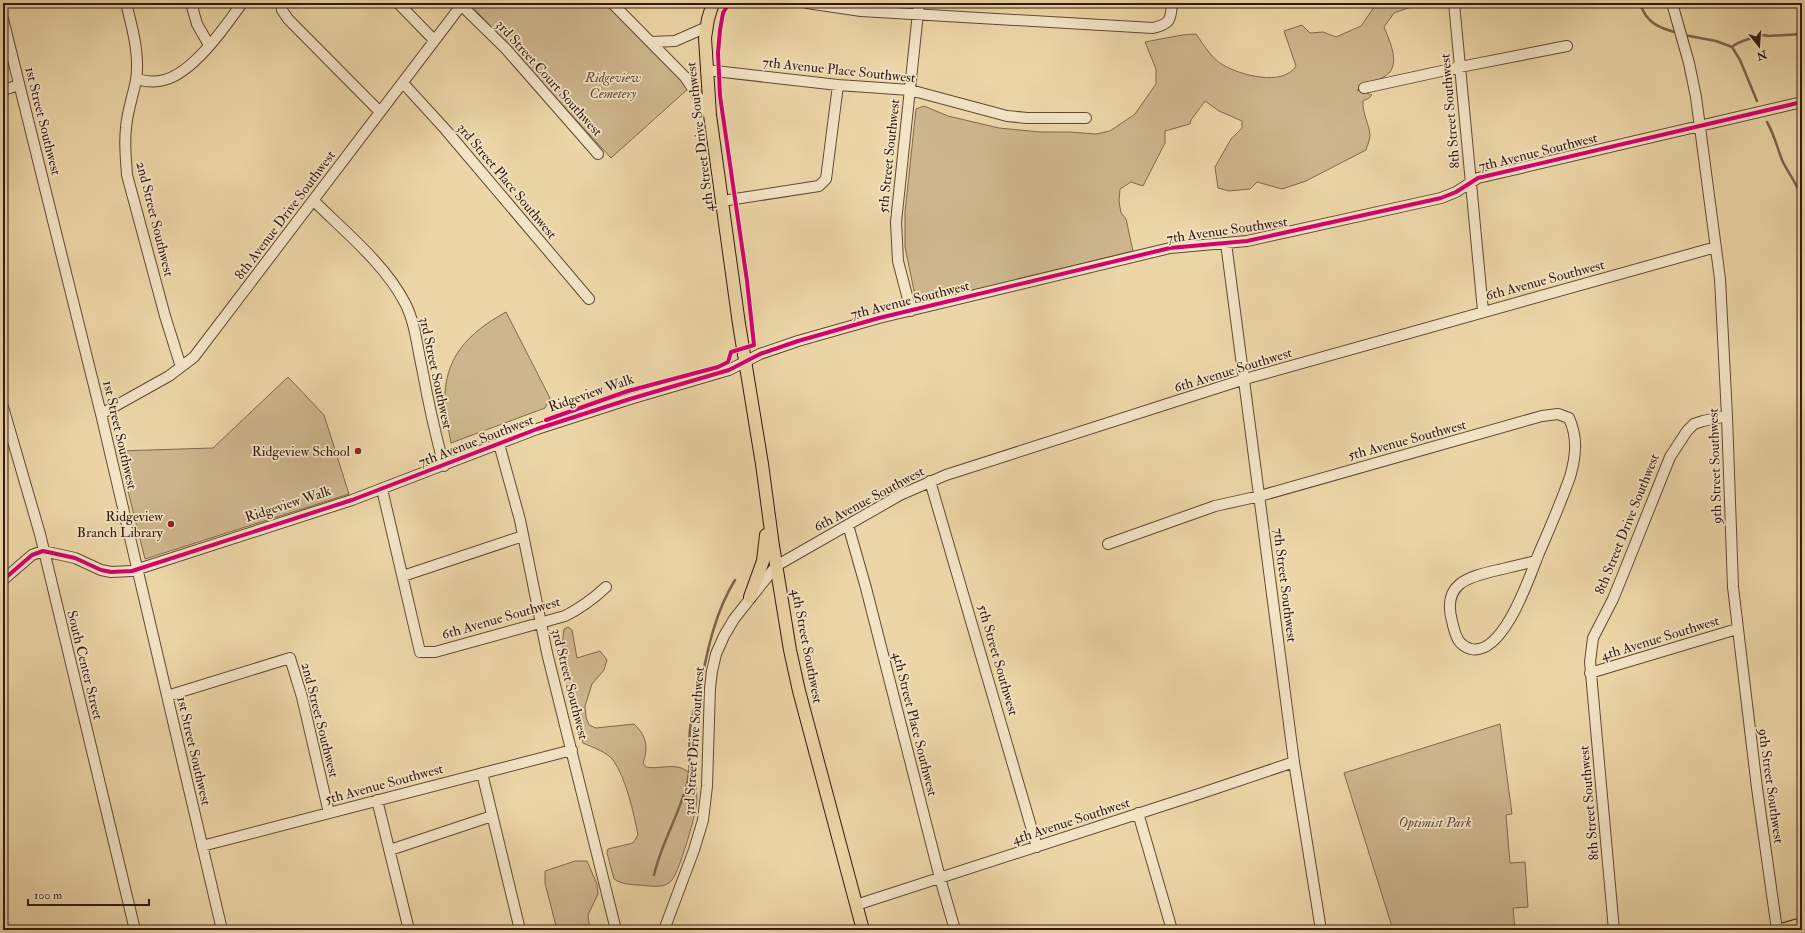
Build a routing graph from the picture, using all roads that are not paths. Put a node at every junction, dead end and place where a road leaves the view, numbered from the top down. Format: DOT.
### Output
graph roads {
  1 [pos="126,3"];
  2 [pos="191,3"];
  3 [pos="242,3"];
  4 [pos="282,3"];
  5 [pos="398,3"];
  6 [pos="612,3"];
  7 [pos="713,3"];
  8 [pos="807,3"];
  9 [pos="919,3"];
  10 [pos="1172,3"];
  11 [pos="1454,3"];
  12 [pos="1672,3"];
  13 [pos="462,4"];
  14 [pos="918,15"];
  15 [pos="3,19"];
  16 [pos="707,27"];
  17 [pos="434,40"];
  18 [pos="651,42"];
  19 [pos="209,45"];
  20 [pos="1567,46"];
  21 [pos="1460,67"];
  22 [pos="706,70"];
  23 [pos="136,79"];
  24 [pos="403,83"];
  25 [pos="838,84"];
  26 [pos="20,85"];
  27 [pos="1364,88"];
  28 [pos="3,90"];
  29 [pos="910,90"];
  30 [pos="1802,102"];
  31 [pos="380,112"];
  32 [pos="710,115"];
  33 [pos="1086,118"];
  34 [pos="1700,126"];
  35 [pos="598,154"];
  36 [pos="1470,182"];
  37 [pos="314,201"];
  38 [pos="722,201"];
  39 [pos="1226,243"];
  40 [pos="1716,247"];
  41 [pos="589,299"];
  42 [pos="911,311"];
  43 [pos="1483,312"];
  44 [pos="745,362"];
  45 [pos="181,368"];
  46 [pos="1245,379"];
  47 [pos="3,407"];
  48 [pos="101,414"];
  49 [pos="1727,416"];
  50 [pos="6,429"];
  51 [pos="499,444"];
  52 [pos="444,466"];
  53 [pos="930,481"];
  54 [pos="382,489"];
  55 [pos="1260,496"];
  56 [pos="767,503"];
  57 [pos="848,525"];
  58 [pos="523,536"];
  59 [pos="1108,544"];
  60 [pos="43,551"];
  61 [pos="1536,561"];
  62 [pos="776,566"];
  63 [pos="137,569"];
  64 [pos="403,576"];
  65 [pos="3,580"];
  66 [pos="606,587"];
  67 [pos="750,597"];
  68 [pos="541,623"];
  69 [pos="1737,629"];
  70 [pos="1590,673"];
  71 [pos="167,696"];
  72 [pos="572,750"];
  73 [pos="1294,762"];
  74 [pos="482,773"];
  75 [pos="377,800"];
  76 [pos="329,813"];
  77 [pos="1138,813"];
  78 [pos="492,816"];
  79 [pos="202,846"];
  80 [pos="1037,847"];
  81 [pos="390,850"];
  82 [pos="940,878"];
  83 [pos="856,905"];
  84 [pos="1802,924"];
  85 [pos="135,930"];
  86 [pos="222,930"];
  87 [pos="409,930"];
  88 [pos="520,930"];
  89 [pos="616,930"];
  90 [pos="664,930"];
  91 [pos="863,930"];
  92 [pos="956,930"];
  93 [pos="1172,930"];
  94 [pos="1321,930"];
  95 [pos="1614,930"];
  96 [pos="1777,930"];
  97 [pos="1781,930"];
  1 -- 23 [label="street, 2nd Street Southwest"];
  2 -- 19 [label="street"];
  3 -- 19 [label="street"];
  4 -- 31 [label="street"];
  5 -- 17 [label="street"];
  6 -- 18 [label="street"];
  7 -- 16 [label="main road, 4th Street Drive Southwest"];
  8 -- 14 [label="street"];
  9 -- 14 [label="street, 5th Street Southwest"];
  10 -- 14 [label="street"];
  11 -- 21 [label="street, 8th Street Southwest"];
  12 -- 34 [label="street, 9th Street Southwest"];
  13 -- 17 [label="street, 8th Avenue Drive Southwest"];
  13 -- 35 [label="street, 3rd Street Court Southwest"];
  14 -- 29 [label="street, 5th Street Southwest"];
  15 -- 26 [label="street, 1st Street Southwest"];
  16 -- 18 [label="street"];
  16 -- 22 [label="main road, 4th Street Drive Southwest"];
  17 -- 24 [label="street, 8th Avenue Drive Southwest"];
  18 -- 32 [label="street"];
  19 -- 23 [label="street"];
  20 -- 21 [label="street"];
  21 -- 27 [label="street"];
  21 -- 36 [label="street, 8th Street Southwest"];
  22 -- 25 [label="street, 7th Avenue Place Southwest"];
  22 -- 32 [label="main road, 4th Street Drive Southwest"];
  23 -- 45 [label="street, 2nd Street Southwest"];
  24 -- 31 [label="street, 8th Avenue Drive Southwest"];
  24 -- 41 [label="street, 3rd Street Place Southwest"];
  25 -- 29 [label="street, 7th Avenue Place Southwest"];
  25 -- 38 [label="street"];
  26 -- 28 [label="street"];
  26 -- 48 [label="street, 1st Street Southwest"];
  29 -- 33 [label="street, 7th Avenue Place Southwest"];
  29 -- 42 [label="street, 5th Street Southwest"];
  30 -- 34 [label="street, 7th Avenue Southwest"];
  31 -- 37 [label="street, 8th Avenue Drive Southwest"];
  32 -- 38 [label="main road, 4th Street Drive Southwest"];
  34 -- 36 [label="street, 7th Avenue Southwest"];
  34 -- 40 [label="street, 9th Street Southwest"];
  36 -- 39 [label="street, 7th Avenue Southwest"];
  36 -- 43 [label="street, 8th Street Southwest"];
  37 -- 45 [label="street, 8th Avenue Drive Southwest"];
  37 -- 52 [label="street, 3rd Street Southwest"];
  38 -- 44 [label="main road, 4th Street Drive Southwest"];
  39 -- 42 [label="street, 7th Avenue Southwest"];
  39 -- 46 [label="street, 7th Street Southwest"];
  40 -- 43 [label="street, 6th Avenue Southwest"];
  40 -- 49 [label="street, 9th Street Southwest"];
  42 -- 44 [label="street, 7th Avenue Southwest"];
  43 -- 46 [label="street, 6th Avenue Southwest"];
  44 -- 51 [label="street, 7th Avenue Southwest"];
  44 -- 56 [label="main road, 4th Street Southwest"];
  45 -- 48 [label="street, 8th Avenue Drive Southwest"];
  46 -- 53 [label="street, 6th Avenue Southwest"];
  46 -- 55 [label="street, 7th Street Southwest"];
  47 -- 50 [label="street, South Center Street"];
  48 -- 63 [label="street, 1st Street Southwest"];
  49 -- 69 [label="street, 9th Street Southwest"];
  49 -- 70 [label="street, 8th Street Drive Southwest"];
  50 -- 60 [label="street, South Center Street"];
  51 -- 52 [label="street, 7th Avenue Southwest"];
  51 -- 58 [label="street, 3rd Street Southwest"];
  52 -- 54 [label="street, 7th Avenue Southwest"];
  53 -- 57 [label="street, 6th Avenue Southwest"];
  53 -- 80 [label="street, 5th Street Southwest"];
  54 -- 63 [label="street, 7th Avenue Southwest"];
  54 -- 64 [label="street"];
  55 -- 59 [label="street, 5th Avenue Southwest"];
  55 -- 61 [label="street, 5th Avenue Southwest"];
  55 -- 73 [label="street, 7th Street Southwest"];
  56 -- 62 [label="main road, 4th Street Southwest"];
  56 -- 67 [label="main road"];
  57 -- 62 [label="street, 6th Avenue Southwest"];
  57 -- 82 [label="street, 4th Street Place Southwest"];
  58 -- 64 [label="street"];
  58 -- 68 [label="street, 3rd Street Southwest"];
  60 -- 63 [label="street, 7th Avenue Southwest"];
  60 -- 65 [label="street"];
  60 -- 85 [label="street, South Center Street"];
  61 -- 61 [label="street, 5th Avenue Southwest"];
  62 -- 67 [label="street, 3rd Street Drive Southwest"];
  62 -- 83 [label="main road, 4th Street Southwest"];
  63 -- 71 [label="street, 1st Street Southwest"];
  64 -- 68 [label="street, 6th Avenue Southwest"];
  66 -- 68 [label="street, 6th Avenue Southwest"];
  67 -- 90 [label="street, 3rd Street Drive Southwest"];
  68 -- 72 [label="street, 3rd Street Southwest"];
  69 -- 70 [label="street, 4th Avenue Southwest"];
  69 -- 96 [label="street, 9th Street Southwest"];
  70 -- 95 [label="street, 8th Street Southwest"];
  71 -- 76 [label="street, 2nd Street Southwest"];
  71 -- 79 [label="street, 1st Street Southwest"];
  72 -- 74 [label="street, 5th Avenue Southwest"];
  72 -- 89 [label="street, 3rd Street Southwest"];
  73 -- 77 [label="street, 4th Avenue Southwest"];
  73 -- 94 [label="street, 7th Street Southwest"];
  74 -- 75 [label="street, 5th Avenue Southwest"];
  74 -- 78 [label="street"];
  75 -- 76 [label="street, 5th Avenue Southwest"];
  75 -- 81 [label="street"];
  76 -- 79 [label="street, 5th Avenue Southwest"];
  77 -- 80 [label="street, 4th Avenue Southwest"];
  77 -- 93 [label="street"];
  78 -- 81 [label="street"];
  78 -- 88 [label="street"];
  79 -- 86 [label="street, 1st Street Southwest"];
  80 -- 82 [label="street, 4th Avenue Southwest"];
  81 -- 87 [label="street"];
  82 -- 83 [label="street, 4th Avenue Southwest"];
  82 -- 92 [label="street, 4th Street Place Southwest"];
  83 -- 91 [label="main road, 4th Street Southwest"];
  84 -- 97 [label="main road"];
}
